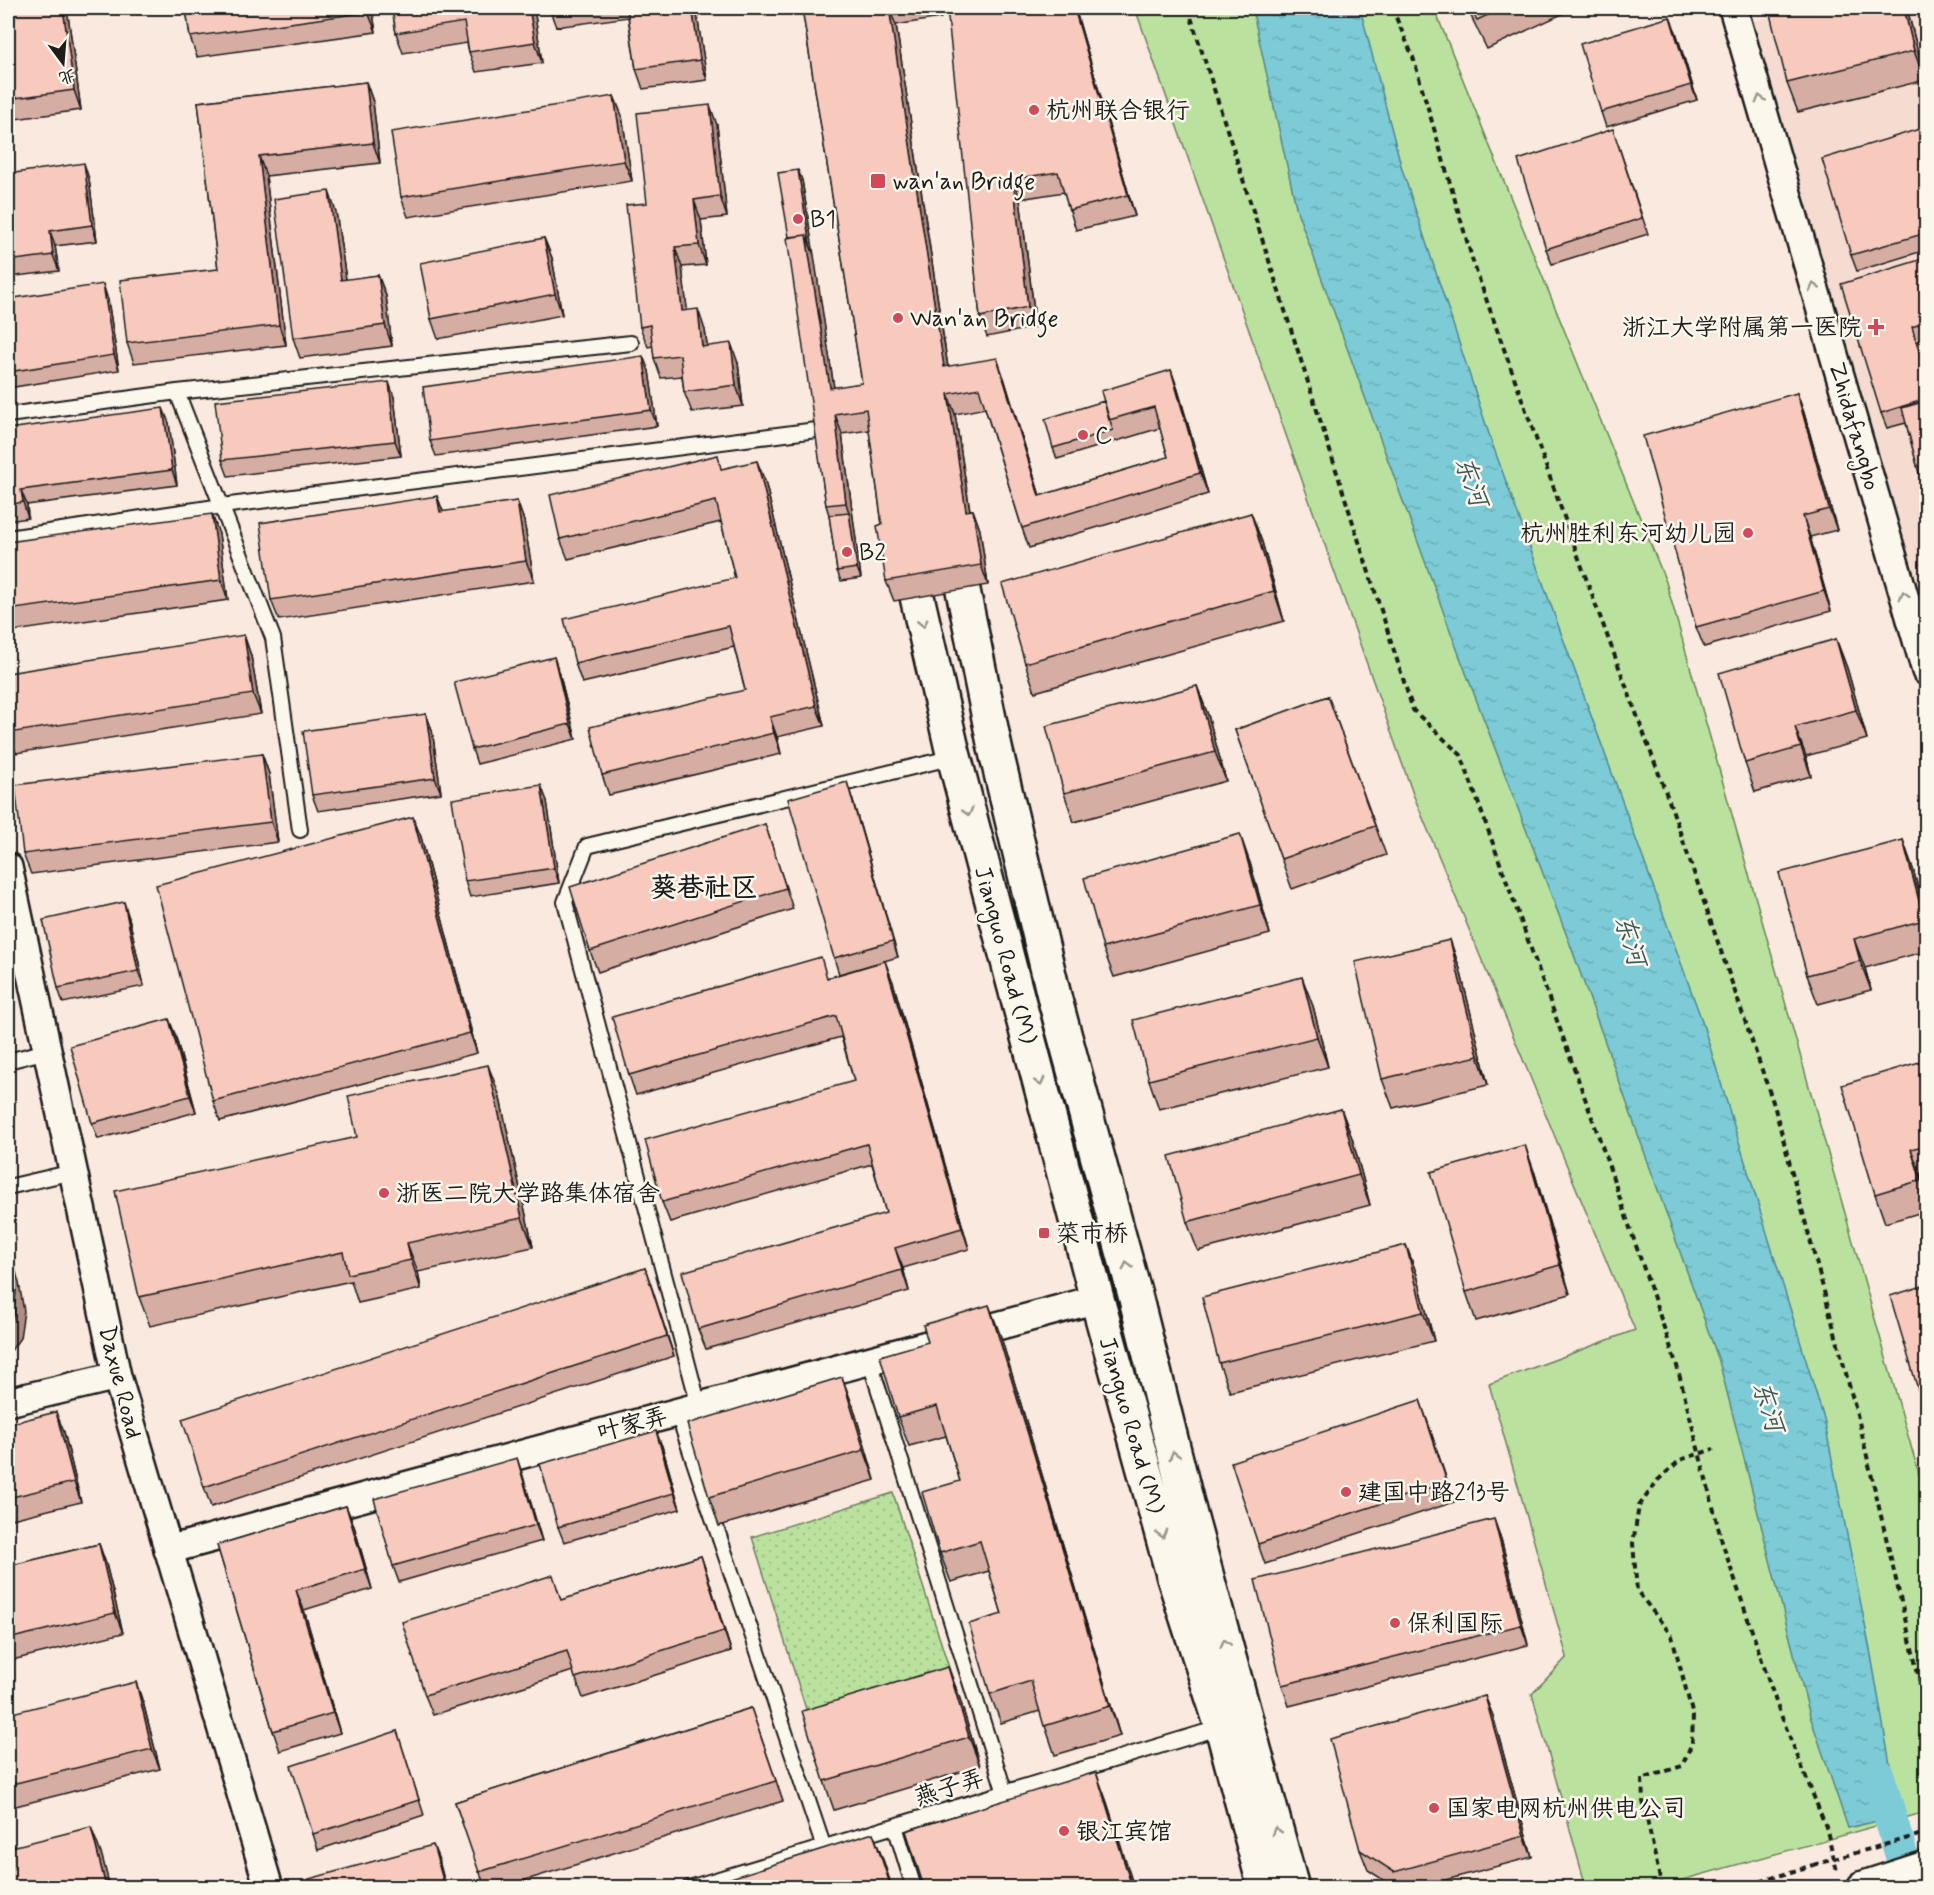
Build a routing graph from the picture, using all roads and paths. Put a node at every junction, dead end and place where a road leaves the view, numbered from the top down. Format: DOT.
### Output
graph roads {
  1 [pos="1188,8"];
  2 [pos="1392,8"];
  3 [pos="1733,8"];
  4 [pos="632,343"];
  5 [pos="177,392"];
  6 [pos="8,415"];
  7 [pos="845,427"];
  8 [pos="222,506"];
  9 [pos="948,514"];
  10 [pos="902,524"];
  11 [pos="8,538"];
  12 [pos="1920,628"];
  13 [pos="1926,671"];
  14 [pos="954,757"];
  15 [pos="300,830"];
  16 [pos="8,867"];
  17 [pos="47,1051"];
  18 [pos="8,1061"];
  19 [pos="73,1172"];
  20 [pos="8,1187"];
  21 [pos="1096,1299"];
  22 [pos="869,1359"];
  23 [pos="117,1376"];
  24 [pos="8,1402"];
  25 [pos="688,1408"];
  26 [pos="1714,1449"];
  27 [pos="1698,1455"];
  28 [pos="168,1550"];
  29 [pos="1926,1707"];
  30 [pos="1222,1726"];
  31 [pos="1005,1793"];
  32 [pos="895,1826"];
  33 [pos="1926,1833"];
  34 [pos="824,1848"];
  35 [pos="1926,1868"];
  36 [pos="1851,1882"];
  37 [pos="269,1887"];
  38 [pos="695,1887"];
  39 [pos="914,1887"];
  40 [pos="1266,1887"];
  41 [pos="1292,1887"];
  42 [pos="1662,1887"];
  43 [pos="1740,1887"];
  1 -- 27 [label="path"];
  2 -- 29 [label="path"];
  12 -- 3 [label="street, Zhidafangbo, one-way"];
  4 -- 5 [label="lane"];
  5 -- 6 [label="lane"];
  5 -- 8 [label="lane"];
  7 -- 8 [label="lane"];
  8 -- 11 [label="lane"];
  8 -- 15 [label="lane"];
  41 -- 9 [label="main road, Jianguo Road (M), one-way"];
  10 -- 14 [label="main road, Jianguo Road (M), one-way"];
  12 -- 13 [label="street, Zhidafangbo"];
  14 -- 21 [label="main road, Jianguo Road (M), one-way"];
  14 -- 25 [label="lane"];
  16 -- 17 [label="street, Daxue Road"];
  17 -- 18 [label="lane"];
  17 -- 19 [label="street, Daxue Road"];
  19 -- 20 [label="lane"];
  19 -- 23 [label="street, Daxue Road"];
  21 -- 22 [label="street, 叶家弄"];
  21 -- 30 [label="main road, Jianguo Road (M), one-way"];
  22 -- 25 [label="street, 叶家弄"];
  22 -- 31 [label="lane"];
  23 -- 24 [label="street"];
  23 -- 28 [label="street, Daxue Road"];
  25 -- 28 [label="street, 叶家弄"];
  25 -- 34 [label="lane"];
  26 -- 27 [label="path"];
  27 -- 36 [label="path"];
  27 -- 42 [label="path"];
  28 -- 37 [label="street, Daxue Road"];
  30 -- 31 [label="lane, 燕子弄"];
  30 -- 40 [label="main road, Jianguo Road (M)"];
  31 -- 32 [label="lane, 燕子弄"];
  32 -- 34 [label="lane, 燕子弄"];
  32 -- 39 [label="lane"];
  33 -- 43 [label="path, bridge"];
  34 -- 38 [label="lane, 燕子弄"];
  35 -- 36 [label="main road"];
}
